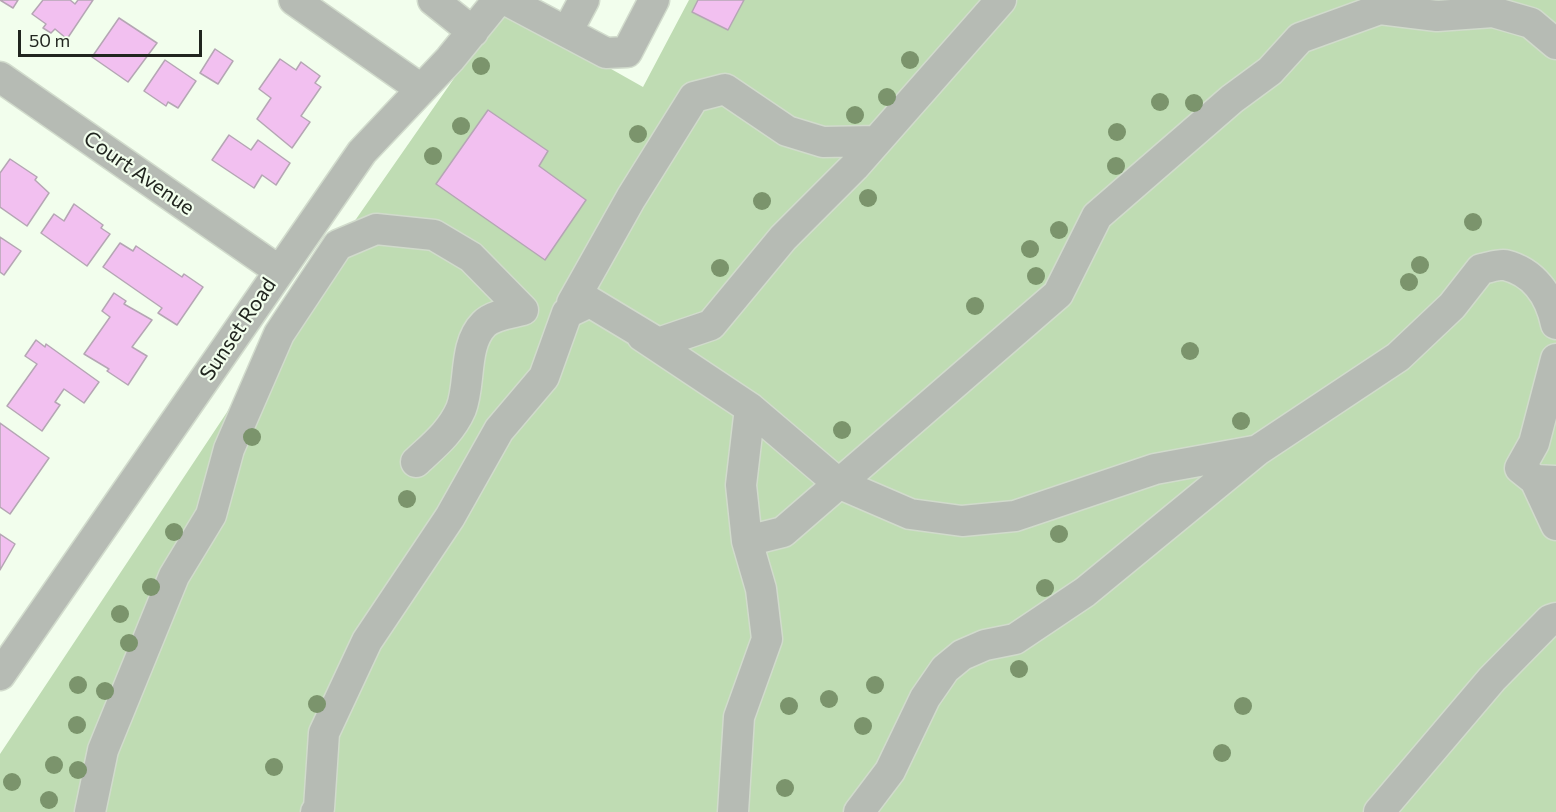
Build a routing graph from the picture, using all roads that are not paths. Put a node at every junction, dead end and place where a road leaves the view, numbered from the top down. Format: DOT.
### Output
graph roads {
  1 [pos="294,0"];
  2 [pos="433,0"];
  3 [pos="498,0"];
  4 [pos="506,0"];
  5 [pos="584,0"];
  6 [pos="654,0"];
  7 [pos="1001,0"];
  8 [pos="473,32"];
  9 [pos="567,32"];
  10 [pos="1556,44"];
  11 [pos="0,77"];
  12 [pos="421,89"];
  13 [pos="877,141"];
  14 [pos="278,270"];
  15 [pos="581,303"];
  16 [pos="523,310"];
  17 [pos="1556,324"];
  18 [pos="557,344"];
  19 [pos="1556,358"];
  20 [pos="750,408"];
  21 [pos="1258,450"];
  22 [pos="416,462"];
  23 [pos="1545,480"];
  24 [pos="838,483"];
  25 [pos="1556,525"];
  26 [pos="747,541"];
  27 [pos="1556,618"];
  28 [pos="0,675"];
  29 [pos="90,812"];
  30 [pos="316,812"];
  31 [pos="732,812"];
  32 [pos="860,812"];
  33 [pos="1379,812"];
  1 -- 12 [label="street"];
  2 -- 8 [label="street"];
  3 -- 8 [label="street, Sunset Road"];
  4 -- 9 [label="street"];
  5 -- 9 [label="street"];
  6 -- 9 [label="street"];
  7 -- 13 [label="street"];
  8 -- 12 [label="street, Sunset Road"];
  10 -- 24 [label="street"];
  11 -- 14 [label="street, Court Avenue"];
  12 -- 14 [label="street, Sunset Road"];
  13 -- 15 [label="street"];
  13 -- 15 [label="street"];
  14 -- 28 [label="street, Sunset Road"];
  15 -- 16 [label="street"];
  15 -- 18 [label="street"];
  15 -- 20 [label="street"];
  16 -- 18 [label="street"];
  16 -- 22 [label="street"];
  16 -- 29 [label="street"];
  17 -- 21 [label="street"];
  18 -- 30 [label="street"];
  19 -- 23 [label="street"];
  20 -- 24 [label="street"];
  20 -- 26 [label="street"];
  21 -- 24 [label="street"];
  21 -- 32 [label="street"];
  23 -- 25 [label="street"];
  24 -- 26 [label="street"];
  26 -- 31 [label="street"];
  27 -- 33 [label="street"];
}
